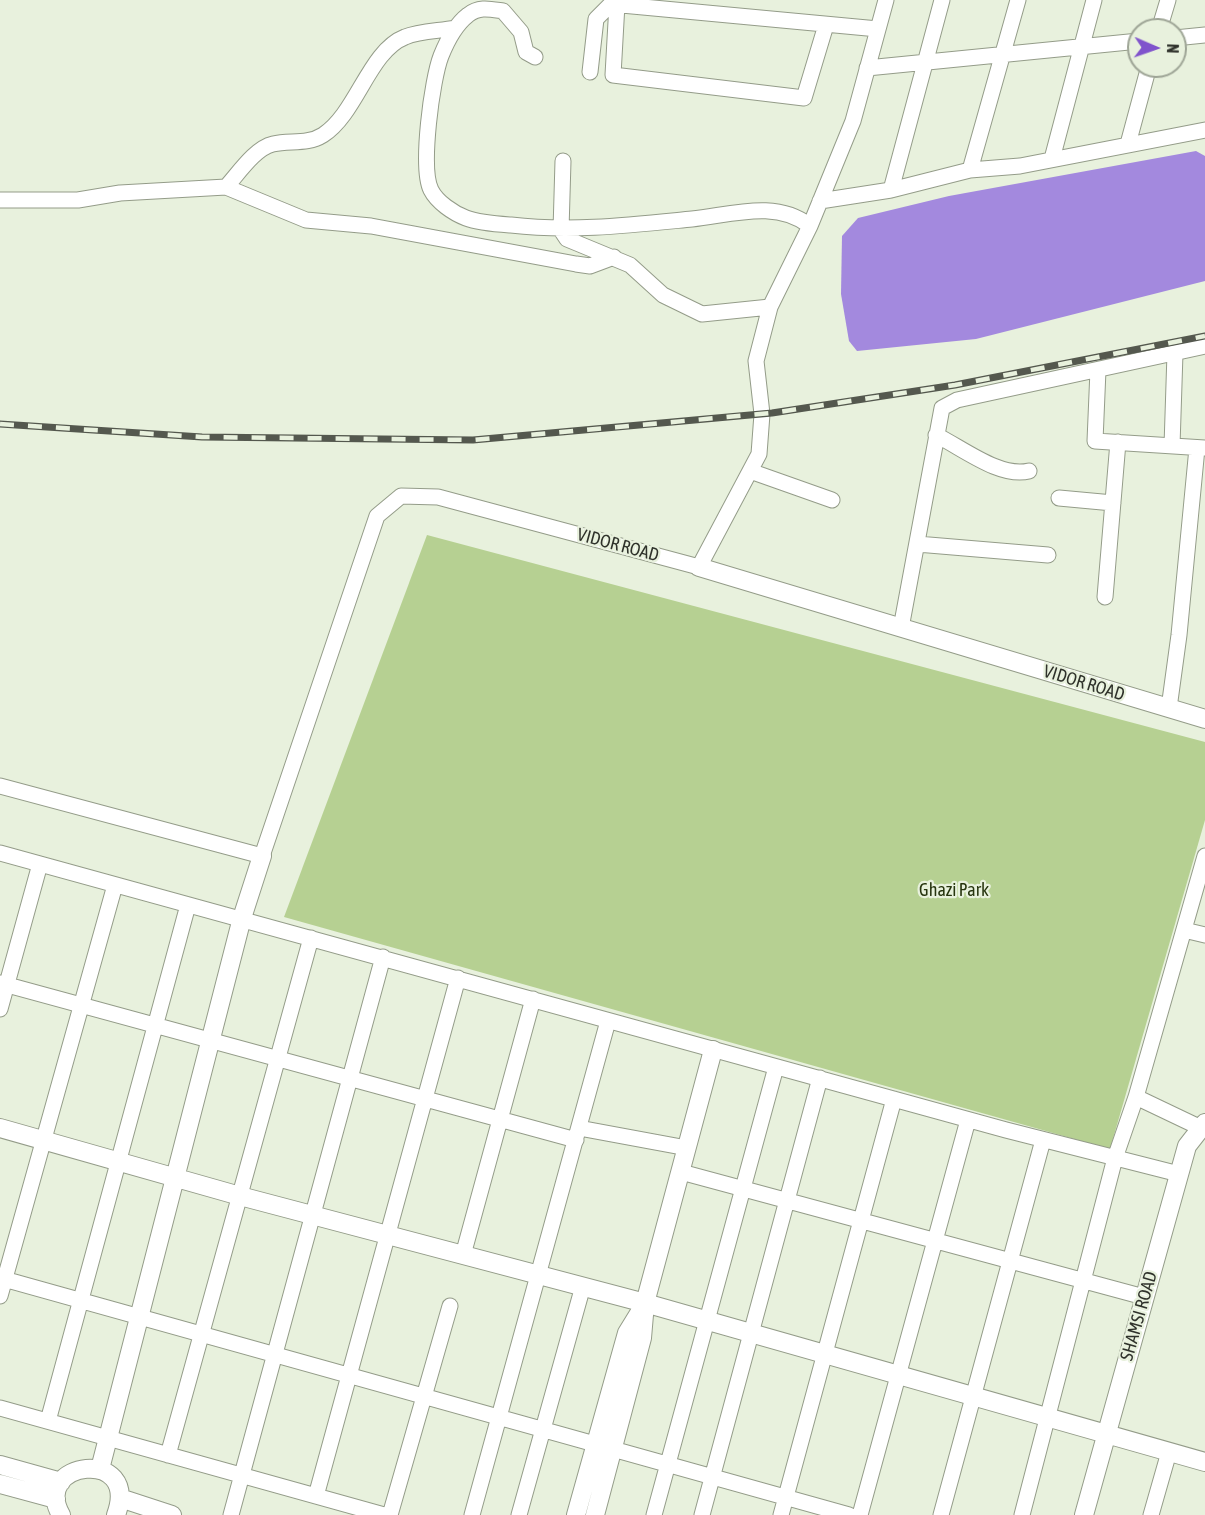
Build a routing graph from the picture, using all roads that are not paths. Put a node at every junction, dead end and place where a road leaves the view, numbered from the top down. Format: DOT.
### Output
graph roads {
  1 [pos="886,0"];
  2 [pos="942,0"];
  3 [pos="1018,0"];
  4 [pos="1094,0"];
  5 [pos="1168,0"];
  6 [pos="617,4"];
  7 [pos="1163,18"];
  8 [pos="826,25"];
  9 [pos="455,28"];
  10 [pos="878,29"];
  11 [pos="1205,35"];
  12 [pos="1187,37"];
  13 [pos="1127,42"];
  14 [pos="1080,47"];
  15 [pos="1002,54"];
  16 [pos="535,57"];
  17 [pos="927,62"];
  18 [pos="867,68"];
  19 [pos="590,72"];
  20 [pos="1146,78"];
  21 [pos="1205,130"];
  22 [pos="1128,144"];
  23 [pos="1052,159"];
  24 [pos="563,161"];
  25 [pos="970,170"];
  26 [pos="226,187"];
  27 [pos="891,190"];
  28 [pos="0,200"];
  29 [pos="820,201"];
  30 [pos="810,226"];
  31 [pos="561,230"];
  32 [pos="614,257"];
  33 [pos="770,307"];
  34 [pos="1205,346"];
  35 [pos="1175,353"];
  36 [pos="1098,370"];
  37 [pos="936,435"];
  38 [pos="1118,442"];
  39 [pos="1172,446"];
  40 [pos="1201,448"];
  41 [pos="750,471"];
  42 [pos="1029,471"];
  43 [pos="1059,498"];
  44 [pos="832,500"];
  45 [pos="1113,503"];
  46 [pos="916,544"];
  47 [pos="1048,555"];
  48 [pos="699,567"];
  49 [pos="1105,597"];
  50 [pos="901,628"];
  51 [pos="1169,708"];
  52 [pos="1205,719"];
  53 [pos="0,786"];
  54 [pos="0,853"];
  55 [pos="262,856"];
  56 [pos="1205,856"];
  57 [pos="40,864"];
  58 [pos="115,885"];
  59 [pos="188,905"];
  60 [pos="242,918"];
  61 [pos="1184,930"];
  62 [pos="1205,935"];
  63 [pos="311,938"];
  64 [pos="383,957"];
  65 [pos="458,978"];
  66 [pos="3,984"];
  67 [pos="533,999"];
  68 [pos="81,1005"];
  69 [pos="0,1009"];
  70 [pos="609,1021"];
  71 [pos="156,1026"];
  72 [pos="212,1041"];
  73 [pos="713,1050"];
  74 [pos="278,1059"];
  75 [pos="776,1067"];
  76 [pos="350,1078"];
  77 [pos="820,1078"];
  78 [pos="1136,1097"];
  79 [pos="425,1099"];
  80 [pos="894,1099"];
  81 [pos="500,1119"];
  82 [pos="968,1119"];
  83 [pos="1203,1125"];
  84 [pos="0,1128"];
  85 [pos="577,1134"];
  86 [pos="43,1140"];
  87 [pos="1044,1140"];
  88 [pos="687,1148"];
  89 [pos="1115,1158"];
  90 [pos="119,1161"];
  91 [pos="681,1172"];
  92 [pos="1179,1174"];
  93 [pos="177,1178"];
  94 [pos="743,1189"];
  95 [pos="240,1196"];
  96 [pos="787,1201"];
  97 [pos="313,1215"];
  98 [pos="861,1221"];
  99 [pos="387,1235"];
  100 [pos="935,1241"];
  101 [pos="463,1255"];
  102 [pos="1011,1261"];
  103 [pos="538,1275"];
  104 [pos="2,1279"];
  105 [pos="1085,1281"];
  106 [pos="583,1286"];
  107 [pos="0,1296"];
  108 [pos="1144,1297"];
  109 [pos="81,1300"];
  110 [pos="645,1303"];
  111 [pos="450,1306"];
  112 [pos="141,1316"];
  113 [pos="707,1320"];
  114 [pos="202,1333"];
  115 [pos="751,1333"];
  116 [pos="275,1353"];
  117 [pos="825,1354"];
  118 [pos="349,1374"];
  119 [pos="898,1375"];
  120 [pos="424,1395"];
  121 [pos="973,1397"];
  122 [pos="0,1408"];
  123 [pos="499,1416"];
  124 [pos="1047,1418"];
  125 [pos="48,1421"];
  126 [pos="543,1429"];
  127 [pos="1106,1435"];
  128 [pos="108,1438"];
  129 [pos="596,1443"];
  130 [pos="614,1449"];
  131 [pos="1169,1452"];
  132 [pos="168,1455"];
  133 [pos="1205,1462"];
  134 [pos="0,1464"];
  135 [pos="668,1464"];
  136 [pos="100,1469"];
  137 [pos="242,1475"];
  138 [pos="712,1476"];
  139 [pos="0,1484"];
  140 [pos="316,1496"];
  141 [pos="786,1497"];
  142 [pos="60,1499"];
  143 [pos="118,1506"];
  144 [pos="172,1515"];
  145 [pos="231,1515"];
  146 [pos="384,1515"];
  147 [pos="390,1515"];
  148 [pos="472,1515"];
  149 [pos="519,1515"];
  150 [pos="576,1515"];
  151 [pos="595,1515"];
  152 [pos="654,1515"];
  153 [pos="702,1515"];
  154 [pos="781,1515"];
  155 [pos="849,1515"];
  156 [pos="860,1515"];
  157 [pos="941,1515"];
  158 [pos="1022,1515"];
  159 [pos="1084,1515"];
  160 [pos="1151,1515"];
  1 -- 10 [label="street"];
  2 -- 17 [label="street"];
  3 -- 15 [label="street"];
  4 -- 14 [label="street"];
  5 -- 7 [label="street"];
  6 -- 8 [label="street"];
  6 -- 8 [label="street"];
  6 -- 19 [label="street"];
  8 -- 10 [label="street"];
  9 -- 16 [label="street"];
  9 -- 26 [label="street"];
  9 -- 31 [label="street"];
  10 -- 18 [label="street"];
  11 -- 12 [label="street"];
  13 -- 14 [label="street"];
  14 -- 15 [label="street"];
  14 -- 23 [label="street"];
  15 -- 17 [label="street"];
  15 -- 25 [label="street"];
  17 -- 18 [label="street"];
  17 -- 27 [label="street"];
  18 -- 29 [label="street"];
  20 -- 22 [label="street"];
  21 -- 22 [label="street"];
  22 -- 23 [label="street"];
  23 -- 25 [label="street"];
  24 -- 31 [label="street"];
  25 -- 27 [label="street"];
  26 -- 28 [label="street"];
  26 -- 32 [label="street"];
  27 -- 29 [label="street"];
  29 -- 30 [label="street"];
  30 -- 31 [label="street"];
  30 -- 33 [label="street"];
  31 -- 32 [label="street"];
  32 -- 33 [label="street"];
  33 -- 41 [label="street"];
  34 -- 35 [label="street"];
  35 -- 36 [label="street"];
  35 -- 39 [label="street"];
  36 -- 37 [label="street"];
  36 -- 38 [label="street"];
  37 -- 42 [label="street"];
  37 -- 46 [label="street"];
  38 -- 39 [label="street"];
  38 -- 45 [label="street"];
  39 -- 40 [label="street"];
  40 -- 51 [label="street"];
  41 -- 44 [label="street"];
  41 -- 48 [label="street"];
  43 -- 45 [label="street"];
  45 -- 49 [label="street"];
  46 -- 47 [label="street"];
  46 -- 50 [label="street"];
  48 -- 50 [label="street, VIDOR ROAD"];
  48 -- 55 [label="street, VIDOR ROAD"];
  50 -- 51 [label="street, VIDOR ROAD"];
  51 -- 52 [label="street, VIDOR ROAD"];
  53 -- 55 [label="street"];
  54 -- 57 [label="street"];
  55 -- 60 [label="street"];
  56 -- 61 [label="street"];
  57 -- 58 [label="street"];
  57 -- 66 [label="street"];
  58 -- 59 [label="street"];
  58 -- 68 [label="street"];
  59 -- 60 [label="street"];
  59 -- 71 [label="street"];
  60 -- 63 [label="street"];
  60 -- 72 [label="street"];
  61 -- 62 [label="street"];
  61 -- 78 [label="street"];
  63 -- 64 [label="street"];
  63 -- 74 [label="street"];
  64 -- 65 [label="street"];
  64 -- 76 [label="street"];
  65 -- 67 [label="street"];
  65 -- 79 [label="street"];
  66 -- 68 [label="street"];
  66 -- 69 [label="street"];
  67 -- 70 [label="street"];
  67 -- 81 [label="street"];
  68 -- 71 [label="street"];
  68 -- 86 [label="street"];
  70 -- 73 [label="street"];
  70 -- 85 [label="street"];
  71 -- 72 [label="street"];
  71 -- 90 [label="street"];
  72 -- 74 [label="street"];
  72 -- 93 [label="street"];
  73 -- 75 [label="street"];
  73 -- 88 [label="street"];
  74 -- 76 [label="street"];
  74 -- 95 [label="street"];
  75 -- 77 [label="street"];
  75 -- 94 [label="street"];
  76 -- 79 [label="street"];
  76 -- 97 [label="street"];
  77 -- 80 [label="street"];
  77 -- 96 [label="street"];
  78 -- 83 [label="street"];
  78 -- 89 [label="street"];
  79 -- 81 [label="street"];
  79 -- 99 [label="street"];
  80 -- 82 [label="street"];
  80 -- 98 [label="street"];
  81 -- 85 [label="street"];
  81 -- 101 [label="street"];
  82 -- 87 [label="street"];
  82 -- 100 [label="street"];
  83 -- 92 [label="street, SHAMSI ROAD"];
  84 -- 86 [label="street"];
  85 -- 88 [label="street"];
  85 -- 103 [label="street"];
  86 -- 90 [label="street"];
  86 -- 104 [label="street"];
  87 -- 89 [label="street"];
  87 -- 102 [label="street"];
  88 -- 91 [label="street"];
  89 -- 92 [label="street"];
  89 -- 105 [label="street"];
  90 -- 93 [label="street"];
  90 -- 109 [label="street"];
  91 -- 94 [label="street"];
  91 -- 110 [label="street"];
  92 -- 108 [label="street, SHAMSI ROAD"];
  93 -- 95 [label="street"];
  93 -- 112 [label="street"];
  94 -- 96 [label="street"];
  94 -- 113 [label="street"];
  95 -- 97 [label="street"];
  95 -- 114 [label="street"];
  96 -- 98 [label="street"];
  96 -- 115 [label="street"];
  97 -- 99 [label="street"];
  97 -- 116 [label="street"];
  98 -- 100 [label="street"];
  98 -- 117 [label="street"];
  99 -- 101 [label="street"];
  99 -- 118 [label="street"];
  100 -- 102 [label="street"];
  100 -- 119 [label="street"];
  101 -- 103 [label="street"];
  102 -- 105 [label="street"];
  102 -- 121 [label="street"];
  103 -- 106 [label="street"];
  103 -- 123 [label="street"];
  104 -- 107 [label="street"];
  104 -- 109 [label="street"];
  105 -- 108 [label="street"];
  105 -- 124 [label="street"];
  106 -- 110 [label="street"];
  106 -- 126 [label="street"];
  108 -- 127 [label="street, SHAMSI ROAD"];
  109 -- 112 [label="street"];
  109 -- 125 [label="street"];
  110 -- 113 [label="street"];
  110 -- 129 [label="street"];
  110 -- 130 [label="street"];
  111 -- 120 [label="street"];
  112 -- 114 [label="street"];
  112 -- 128 [label="street"];
  113 -- 115 [label="street"];
  113 -- 135 [label="street"];
  114 -- 116 [label="street"];
  114 -- 132 [label="street"];
  115 -- 117 [label="street"];
  115 -- 138 [label="street"];
  116 -- 118 [label="street"];
  116 -- 137 [label="street"];
  117 -- 119 [label="street"];
  117 -- 141 [label="street"];
  118 -- 120 [label="street"];
  118 -- 140 [label="street"];
  119 -- 121 [label="street"];
  119 -- 156 [label="street"];
  120 -- 123 [label="street"];
  120 -- 147 [label="street"];
  121 -- 124 [label="street"];
  121 -- 157 [label="street"];
  122 -- 125 [label="street"];
  123 -- 126 [label="street"];
  123 -- 148 [label="street"];
  124 -- 127 [label="street"];
  124 -- 158 [label="street"];
  125 -- 128 [label="street"];
  126 -- 129 [label="street"];
  126 -- 149 [label="street"];
  127 -- 131 [label="street"];
  127 -- 159 [label="street, SHAMSI ROAD"];
  128 -- 132 [label="street"];
  128 -- 136 [label="street"];
  129 -- 130 [label="street"];
  129 -- 150 [label="street"];
  130 -- 135 [label="street"];
  130 -- 151 [label="street"];
  131 -- 133 [label="street"];
  131 -- 160 [label="street"];
  132 -- 137 [label="street"];
  134 -- 142 [label="street"];
  135 -- 138 [label="street"];
  135 -- 152 [label="street"];
  136 -- 142 [label="street"];
  136 -- 143 [label="street"];
  137 -- 140 [label="street"];
  137 -- 145 [label="street"];
  138 -- 141 [label="street"];
  138 -- 153 [label="street"];
  139 -- 142 [label="street"];
  140 -- 146 [label="street"];
  141 -- 154 [label="street"];
  141 -- 155 [label="street"];
  143 -- 144 [label="street"];
}
